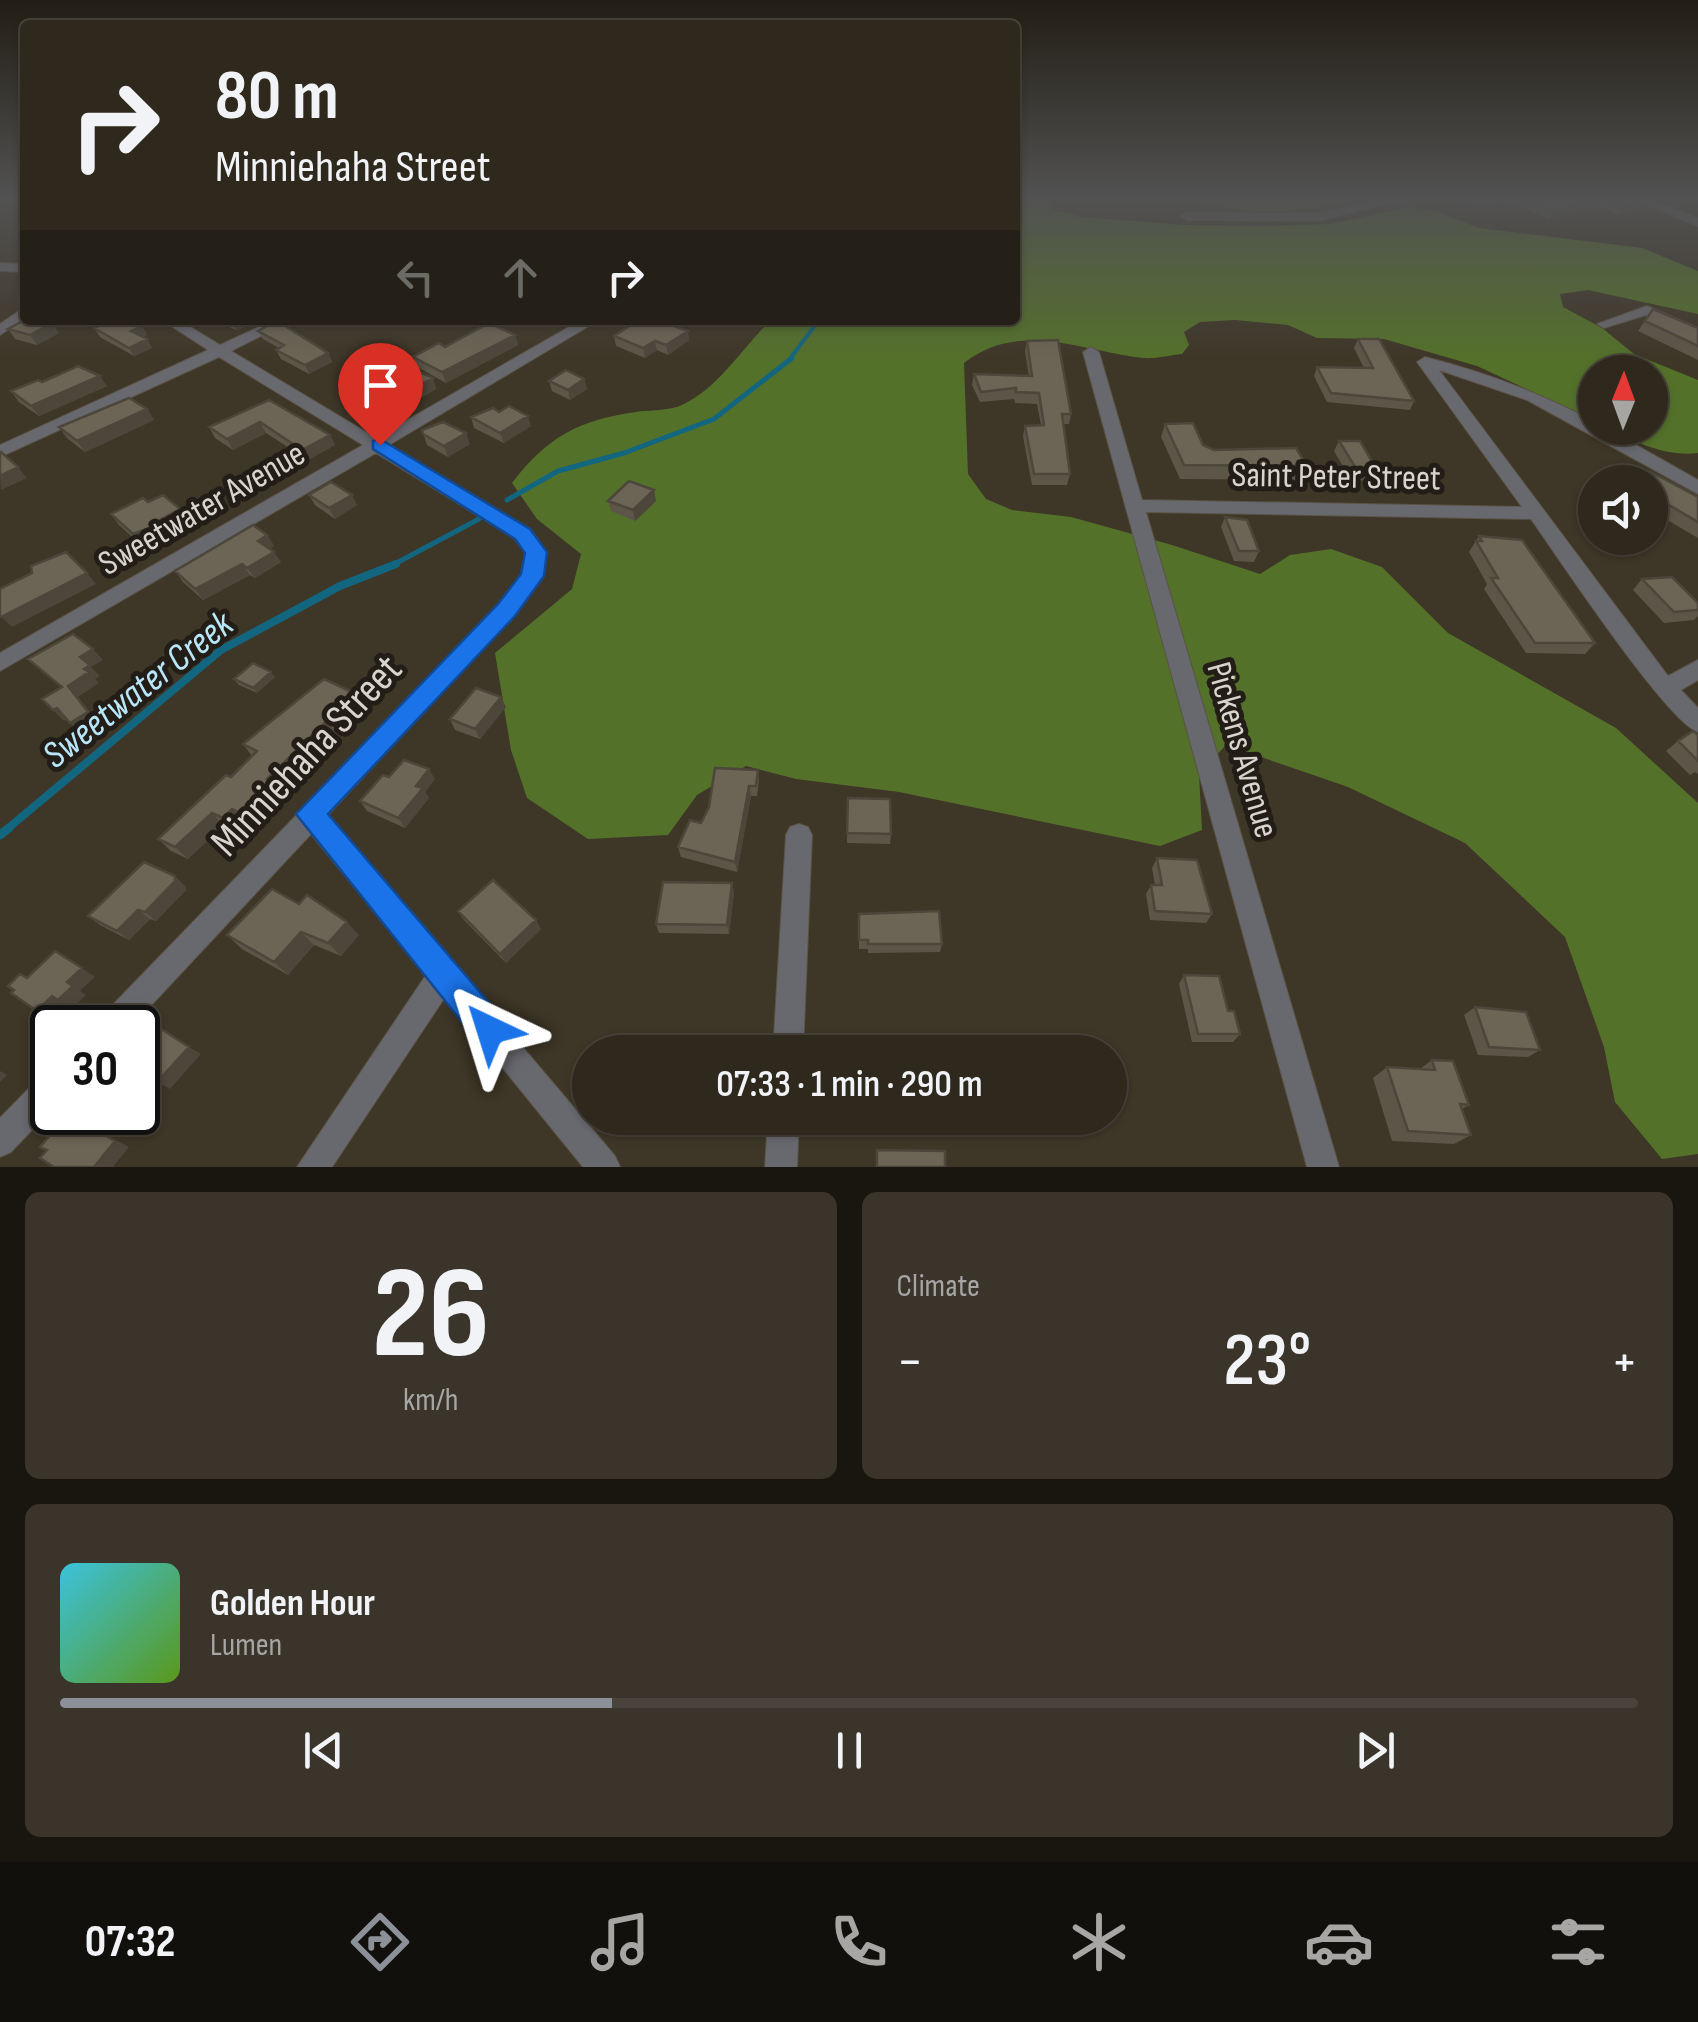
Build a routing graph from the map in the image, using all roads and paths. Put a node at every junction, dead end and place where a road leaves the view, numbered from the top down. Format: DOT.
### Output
graph roads {
  1 [pos="20,315"];
  2 [pos="1604,324"];
  3 [pos="177,325"];
  4 [pos="276,325"];
  5 [pos="584,325"];
  6 [pos="0,332"];
  7 [pos="1698,333"];
  8 [pos="220,352"];
  9 [pos="1092,352"];
  10 [pos="380,445"];
  11 [pos="0,452"];
  12 [pos="1698,488"];
  13 [pos="1138,506"];
  14 [pos="1534,512"];
  15 [pos="0,662"];
  16 [pos="1698,669"];
  17 [pos="1665,688"];
  18 [pos="1698,722"];
  19 [pos="310,814"];
  20 [pos="798,834"];
  21 [pos="443,976"];
  22 [pos="131,1005"];
  23 [pos="789,1035"];
  24 [pos="30,1110"];
  25 [pos="783,1135"];
  26 [pos="0,1141"];
  27 [pos="313,1167"];
  28 [pos="604,1167"];
  29 [pos="781,1167"];
  30 [pos="1324,1167"];
  1 -- 6 [label="street"];
  2 -- 7 [label="street"];
  3 -- 8 [label="street"];
  4 -- 8 [label="street"];
  5 -- 10 [label="street, Sweetwater Avenue"];
  8 -- 10 [label="street"];
  8 -- 11 [label="street"];
  9 -- 13 [label="street, Pickens Avenue"];
  10 -- 15 [label="street, Sweetwater Avenue"];
  10 -- 19 [label="street, Minniehaha Street"];
  12 -- 14 [label="street"];
  13 -- 14 [label="street, Saint Peter Street"];
  13 -- 30 [label="street, Pickens Avenue"];
  14 -- 17 [label="street"];
  16 -- 17 [label="street"];
  17 -- 18 [label="street"];
  19 -- 21 [label="street"];
  19 -- 22 [label="street, Minniehaha Street"];
  20 -- 23 [label="street"];
  21 -- 27 [label="street"];
  21 -- 28 [label="street"];
  24 -- 26 [label="street"];
  25 -- 29 [label="street"];
}
